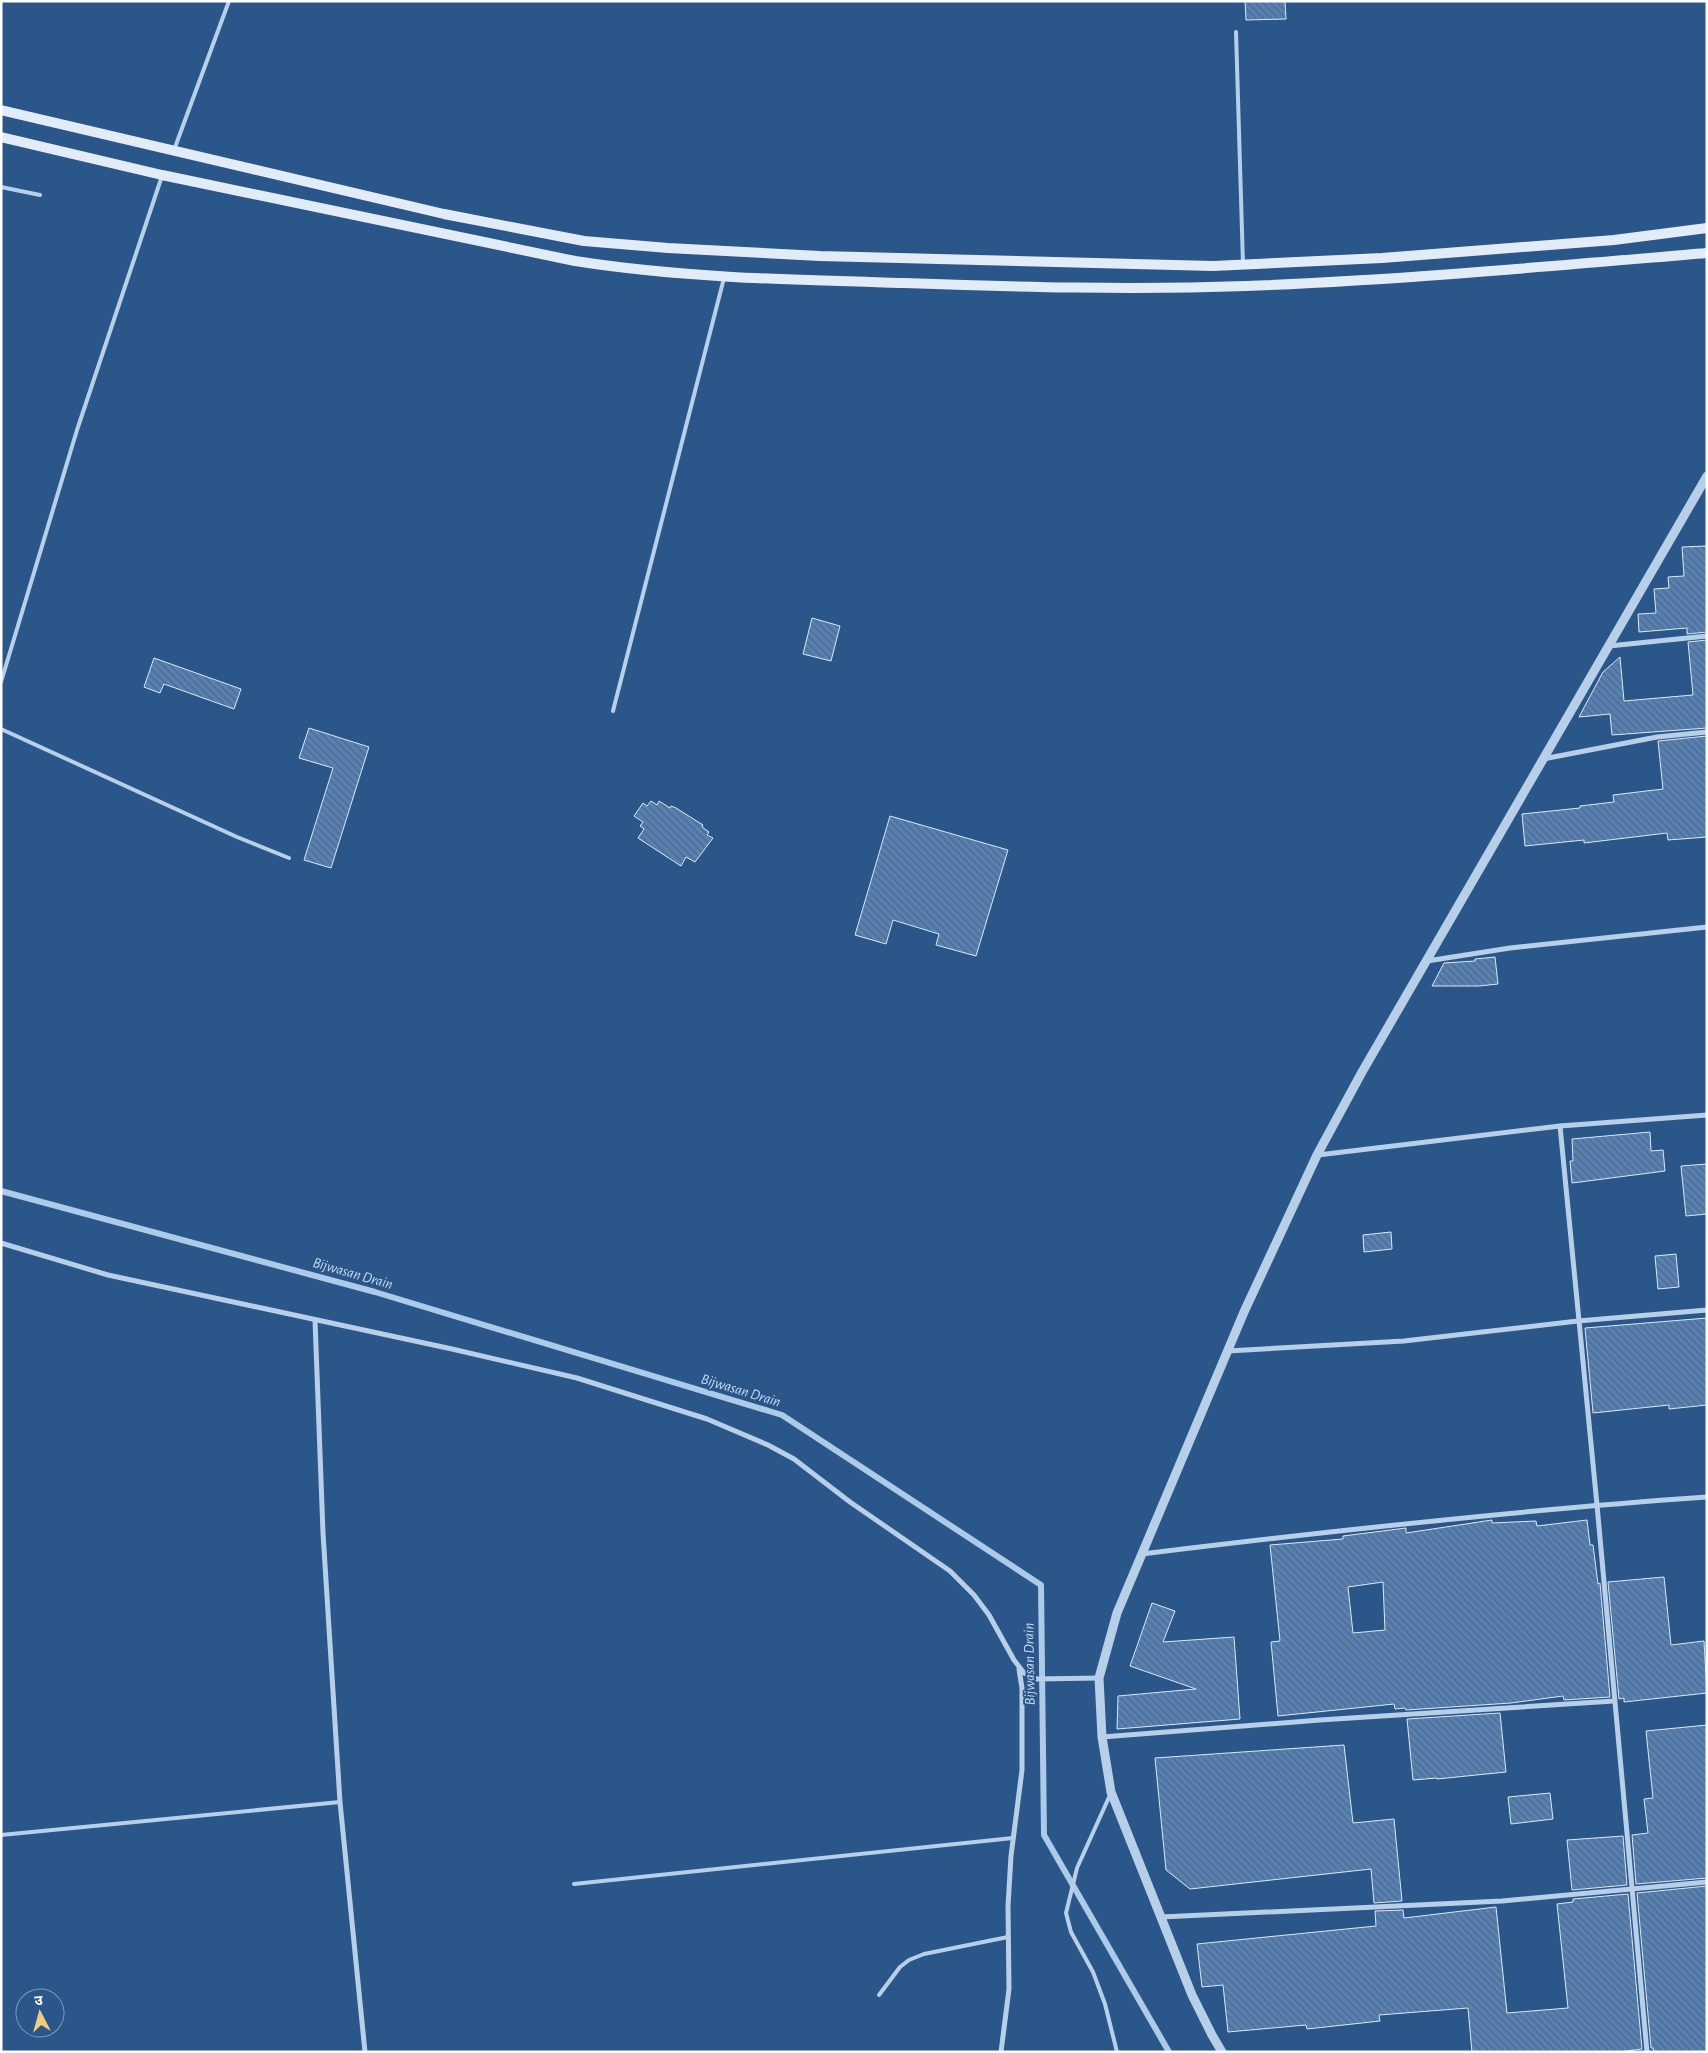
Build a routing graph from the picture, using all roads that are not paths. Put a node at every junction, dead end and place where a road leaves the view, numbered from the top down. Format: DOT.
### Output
graph roads {
  1 [pos="229,1"];
  2 [pos="1236,32"];
  3 [pos="1,110"];
  4 [pos="1,137"];
  5 [pos="174,150"];
  6 [pos="162,175"];
  7 [pos="1,187"];
  8 [pos="40,195"];
  9 [pos="1707,228"];
  10 [pos="1707,253"];
  11 [pos="1243,264"];
  12 [pos="724,278"];
  13 [pos="1707,476"];
  14 [pos="1707,636"];
  15 [pos="1608,646"];
  16 [pos="2,679"];
  17 [pos="613,711"];
  18 [pos="1,728"];
  19 [pos="1707,732"];
  20 [pos="1543,759"];
  21 [pos="289,858"];
  22 [pos="1707,927"];
  23 [pos="1426,961"];
  24 [pos="1707,1115"];
  25 [pos="1560,1126"];
  26 [pos="1317,1155"];
  27 [pos="1,1243"];
  28 [pos="1707,1310"];
  29 [pos="316,1320"];
  30 [pos="1578,1321"];
  31 [pos="1227,1352"];
  32 [pos="1707,1497"];
  33 [pos="1597,1505"];
  34 [pos="1142,1554"];
  35 [pos="1019,1669"];
  36 [pos="1099,1678"];
  37 [pos="1614,1700"];
  38 [pos="1102,1737"];
  39 [pos="1111,1792"];
  40 [pos="340,1802"];
  41 [pos="1,1834"];
  42 [pos="1013,1838"];
  43 [pos="1707,1882"];
  44 [pos="574,1884"];
  45 [pos="1632,1888"];
  46 [pos="1161,1917"];
  47 [pos="1008,1937"];
  48 [pos="880,1996"];
  49 [pos="365,2052"];
  50 [pos="1001,2052"];
  51 [pos="1117,2052"];
  52 [pos="1222,2052"];
  53 [pos="1647,2052"];
  1 -- 5 [label="lane"];
  2 -- 11 [label="lane"];
  3 -- 5 [label="main road"];
  4 -- 6 [label="main road"];
  5 -- 11 [label="main road"];
  6 -- 12 [label="main road"];
  6 -- 16 [label="lane"];
  7 -- 8 [label="lane"];
  9 -- 11 [label="main road"];
  10 -- 12 [label="main road"];
  12 -- 17 [label="lane"];
  13 -- 15 [label="street"];
  14 -- 15 [label="street"];
  15 -- 20 [label="street"];
  18 -- 21 [label="lane"];
  19 -- 20 [label="street"];
  20 -- 23 [label="street"];
  22 -- 23 [label="street"];
  23 -- 26 [label="street"];
  24 -- 25 [label="street"];
  25 -- 26 [label="street"];
  25 -- 30 [label="street"];
  26 -- 31 [label="street"];
  27 -- 29 [label="street"];
  28 -- 30 [label="street"];
  29 -- 35 [label="street"];
  29 -- 40 [label="street"];
  30 -- 31 [label="street"];
  30 -- 33 [label="street"];
  31 -- 34 [label="street"];
  32 -- 33 [label="street"];
  33 -- 34 [label="street"];
  33 -- 37 [label="street"];
  34 -- 36 [label="street"];
  35 -- 36 [label="street"];
  35 -- 42 [label="street"];
  36 -- 38 [label="street"];
  37 -- 38 [label="street"];
  37 -- 45 [label="street"];
  38 -- 39 [label="street"];
  39 -- 46 [label="street"];
  39 -- 51 [label="lane"];
  40 -- 41 [label="lane"];
  40 -- 49 [label="street"];
  42 -- 44 [label="lane"];
  42 -- 47 [label="street"];
  43 -- 45 [label="street"];
  45 -- 46 [label="street"];
  45 -- 53 [label="street"];
  46 -- 52 [label="street"];
  47 -- 48 [label="lane"];
  47 -- 50 [label="street"];
}
